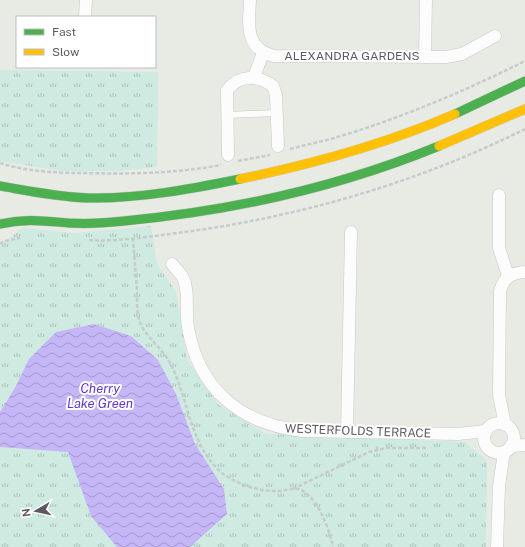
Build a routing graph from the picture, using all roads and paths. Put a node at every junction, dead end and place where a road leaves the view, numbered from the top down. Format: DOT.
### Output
graph roads {
  1 [pos="86,0"];
  2 [pos="250,0"];
  3 [pos="426,0"];
  4 [pos="85,16"];
  5 [pos="495,36"];
  6 [pos="263,53"];
  7 [pos="425,56"];
  8 [pos="525,61"];
  9 [pos="254,77"];
  10 [pos="525,81"];
  11 [pos="525,109"];
  12 [pos="277,113"];
  13 [pos="226,115"];
  14 [pos="525,129"];
  15 [pos="280,150"];
  16 [pos="228,160"];
  17 [pos="0,164"];
  18 [pos="0,186"];
  19 [pos="499,194"];
  20 [pos="0,224"];
  21 [pos="351,232"];
  22 [pos="172,264"];
  23 [pos="525,272"];
  24 [pos="508,276"];
  25 [pos="499,395"];
  26 [pos="505,425"];
  27 [pos="347,432"];
  28 [pos="488,438"];
  29 [pos="525,438"];
  30 [pos="509,444"];
  31 [pos="525,444"];
  32 [pos="499,486"];
  33 [pos="333,547"];
  34 [pos="497,547"];
  1 -- 4 [label="street"];
  2 -- 6 [label="street"];
  3 -- 7 [label="street"];
  5 -- 7 [label="street, ALEXANDRA GARDENS"];
  6 -- 7 [label="street, ALEXANDRA GARDENS"];
  6 -- 9 [label="street"];
  8 -- 15 [label="path"];
  9 -- 12 [label="street"];
  9 -- 13 [label="street"];
  10 -- 18 [label="main road"];
  11 -- 20 [label="main road"];
  12 -- 13 [label="lane"];
  12 -- 15 [label="street"];
  13 -- 16 [label="street"];
  14 -- 33 [label="path"];
  15 -- 16 [label="path"];
  16 -- 17 [label="path"];
  19 -- 24 [label="street"];
  21 -- 27 [label="street"];
  22 -- 27 [label="street, WESTERFOLDS TERRACE"];
  23 -- 24 [label="street"];
  24 -- 25 [label="street"];
  25 -- 26 [label="street"];
  25 -- 28 [label="street"];
  26 -- 28 [label="street"];
  26 -- 30 [label="street"];
  27 -- 28 [label="street, WESTERFOLDS TERRACE"];
  28 -- 30 [label="street"];
  28 -- 32 [label="street"];
  29 -- 30 [label="street"];
  30 -- 31 [label="street"];
  30 -- 32 [label="street"];
  32 -- 34 [label="street"];
}
